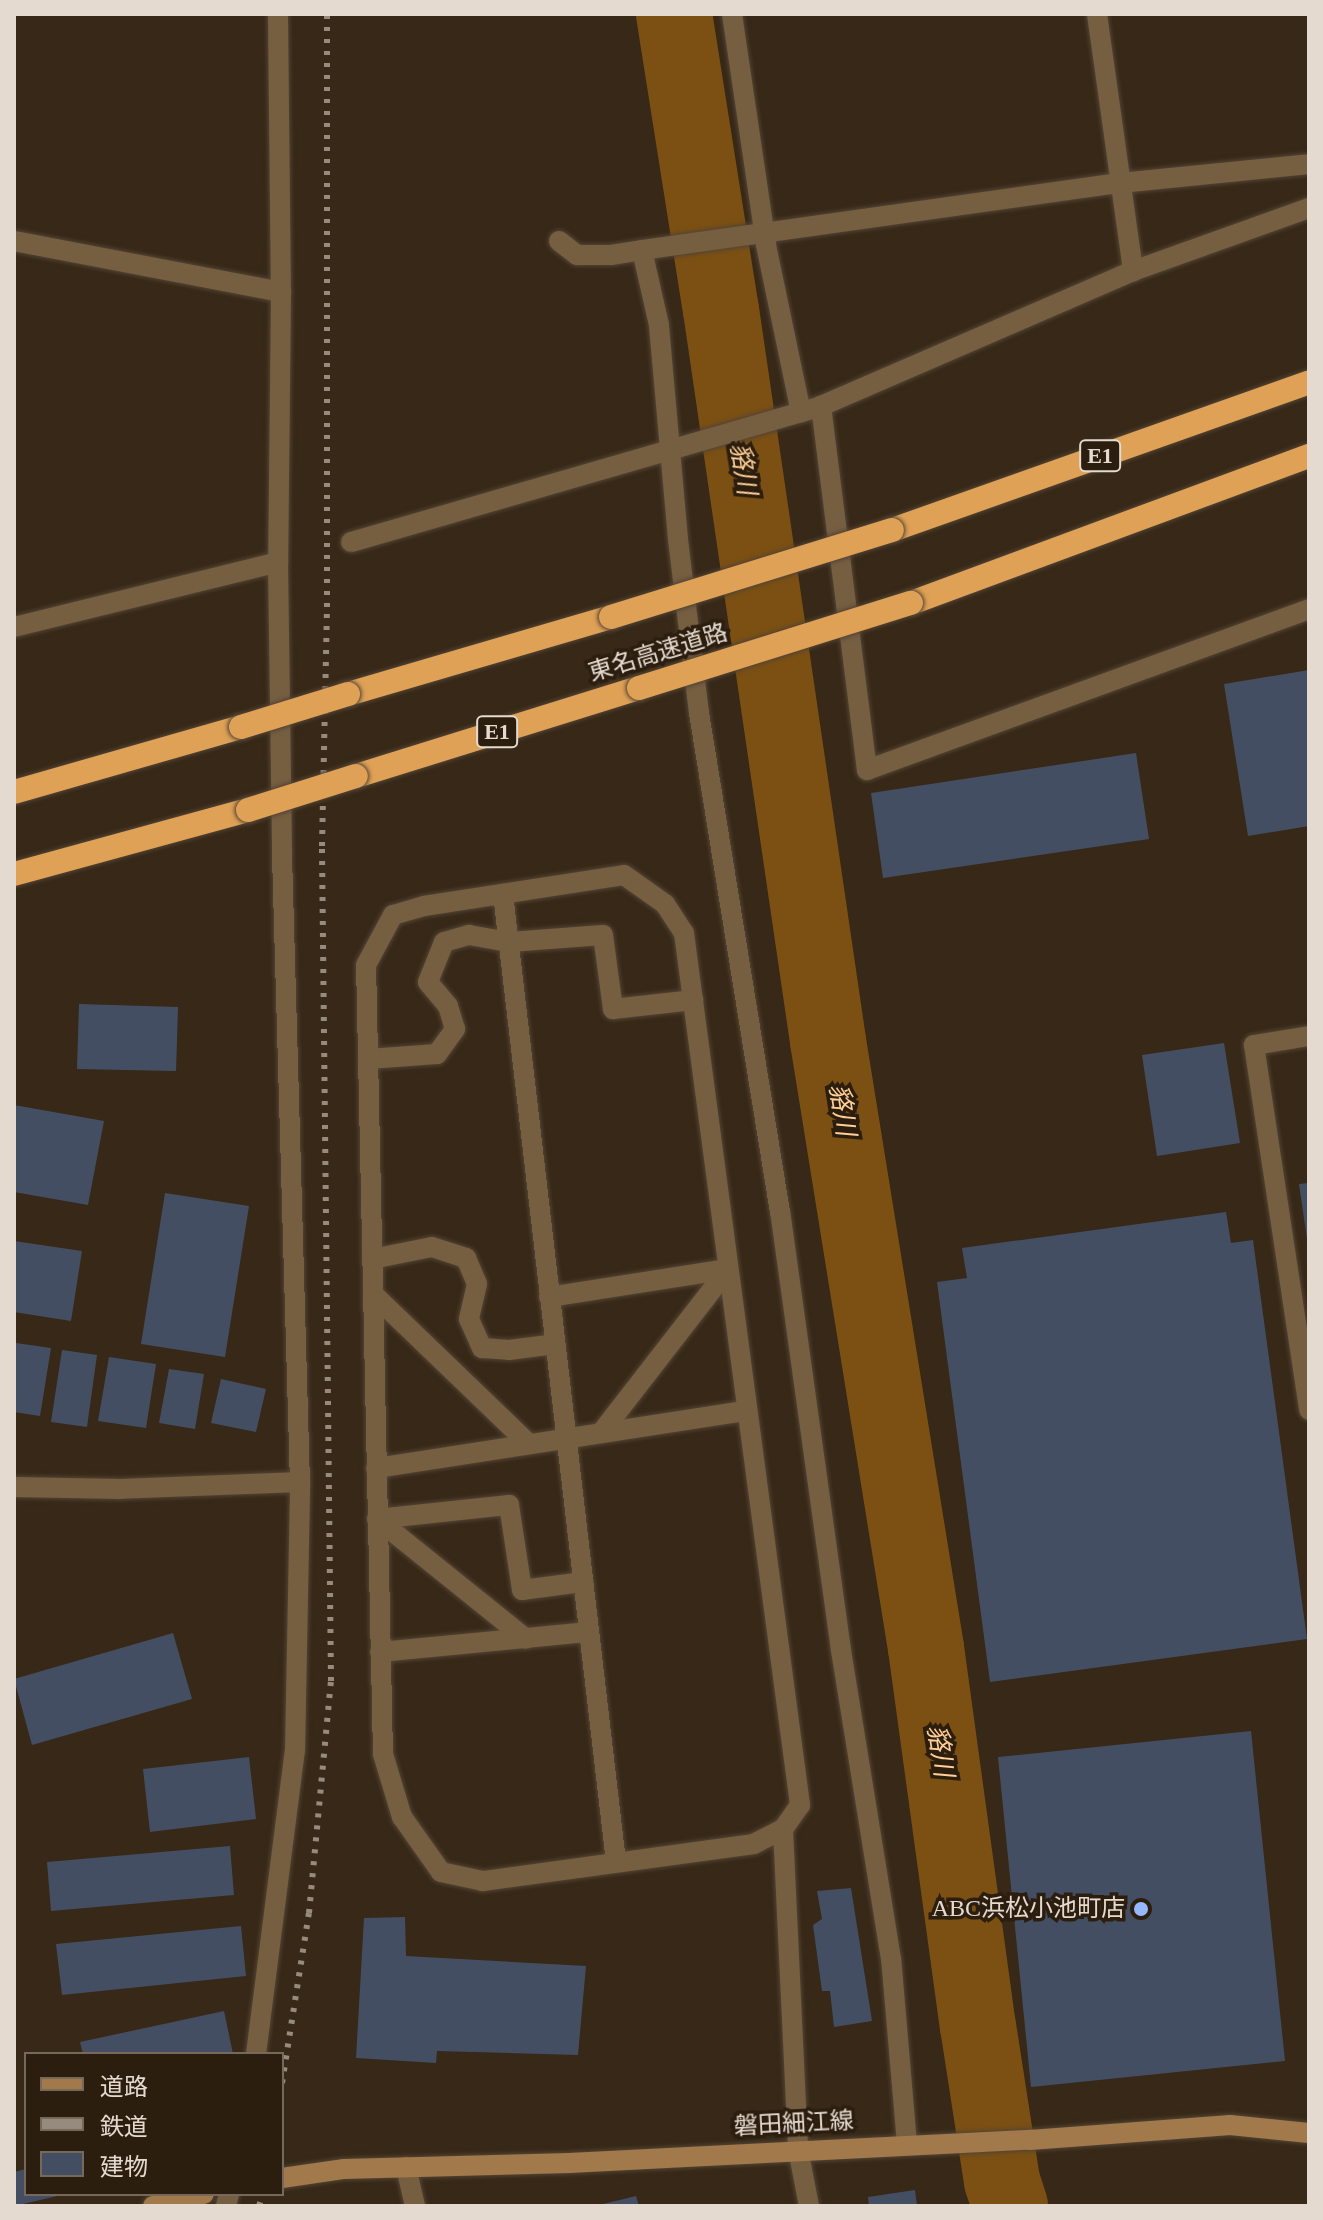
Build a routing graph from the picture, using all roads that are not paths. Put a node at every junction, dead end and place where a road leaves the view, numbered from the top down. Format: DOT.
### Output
graph roads {
  1 [pos="278,14"];
  2 [pos="732,14"];
  3 [pos="1097,14"];
  4 [pos="1309,164"];
  5 [pos="1120,183"];
  6 [pos="1309,208"];
  7 [pos="765,232"];
  8 [pos="14,241"];
  9 [pos="559,241"];
  10 [pos="650,248"];
  11 [pos="1133,271"];
  12 [pos="281,292"];
  13 [pos="1309,382"];
  14 [pos="821,406"];
  15 [pos="799,413"];
  16 [pos="672,450"];
  17 [pos="1309,456"];
  18 [pos="351,542"];
  19 [pos="278,562"];
  20 [pos="1309,609"];
  21 [pos="14,627"];
  22 [pos="14,789"];
  23 [pos="14,877"];
  24 [pos="503,894"];
  25 [pos="509,942"];
  26 [pos="693,1000"];
  27 [pos="1309,1036"];
  28 [pos="368,1059"];
  29 [pos="372,1259"];
  30 [pos="728,1269"];
  31 [pos="373,1294"];
  32 [pos="1301,1295"];
  33 [pos="549,1297"];
  34 [pos="555,1344"];
  35 [pos="1309,1410"];
  36 [pos="746,1411"];
  37 [pos="601,1433"];
  38 [pos="566,1439"];
  39 [pos="529,1444"];
  40 [pos="376,1468"];
  41 [pos="300,1482"];
  42 [pos="14,1487"];
  43 [pos="377,1519"];
  44 [pos="583,1582"];
  45 [pos="589,1632"];
  46 [pos="526,1639"];
  47 [pos="380,1652"];
  48 [pos="783,1829"];
  49 [pos="616,1862"];
  50 [pos="256,2052"];
  51 [pos="1309,2133"];
  52 [pos="907,2144"];
  53 [pos="798,2149"];
  54 [pos="406,2167"];
  55 [pos="284,2178"];
  56 [pos="196,2196"];
  57 [pos="153,2206"];
  58 [pos="415,2206"];
  59 [pos="809,2206"];
  1 -- 12 [label="street"];
  2 -- 7 [label="street"];
  3 -- 5 [label="street"];
  4 -- 5 [label="street"];
  5 -- 7 [label="street"];
  5 -- 11 [label="street"];
  6 -- 11 [label="street"];
  7 -- 10 [label="street"];
  7 -- 15 [label="street"];
  8 -- 12 [label="street"];
  9 -- 10 [label="street"];
  10 -- 16 [label="street"];
  11 -- 14 [label="street"];
  12 -- 19 [label="street"];
  13 -- 22 [label="highway, 東名高速道路 / E1, bridge"];
  14 -- 15 [label="street"];
  14 -- 20 [label="street"];
  15 -- 16 [label="street"];
  16 -- 18 [label="street"];
  16 -- 52 [label="street"];
  17 -- 23 [label="highway, 東名高速道路 / E1, bridge"];
  19 -- 21 [label="street"];
  19 -- 41 [label="street"];
  24 -- 25 [label="street"];
  24 -- 26 [label="street"];
  24 -- 28 [label="street"];
  25 -- 26 [label="street"];
  25 -- 28 [label="street"];
  25 -- 33 [label="street"];
  26 -- 30 [label="street"];
  27 -- 32 [label="street"];
  28 -- 29 [label="street"];
  29 -- 31 [label="street"];
  29 -- 34 [label="street"];
  30 -- 33 [label="street"];
  30 -- 36 [label="street"];
  30 -- 37 [label="street"];
  31 -- 39 [label="street"];
  31 -- 40 [label="street"];
  32 -- 35 [label="street"];
  33 -- 34 [label="street"];
  34 -- 38 [label="street"];
  36 -- 37 [label="street"];
  36 -- 48 [label="street"];
  37 -- 38 [label="street"];
  38 -- 39 [label="street"];
  38 -- 44 [label="street"];
  39 -- 40 [label="street"];
  40 -- 43 [label="street"];
  41 -- 42 [label="street"];
  41 -- 50 [label="street"];
  43 -- 44 [label="street"];
  43 -- 46 [label="street"];
  43 -- 47 [label="street"];
  44 -- 45 [label="street"];
  45 -- 46 [label="street"];
  45 -- 49 [label="street"];
  46 -- 47 [label="street"];
  47 -- 49 [label="street"];
  48 -- 49 [label="street"];
  48 -- 53 [label="street"];
  51 -- 52 [label="main road, 磐田細江線"];
  52 -- 53 [label="main road, 磐田細江線"];
  53 -- 54 [label="main road, 磐田細江線"];
  53 -- 59 [label="street"];
  54 -- 55 [label="main road, 磐田細江線"];
  54 -- 58 [label="street"];
  56 -- 57 [label="main road"];
}
